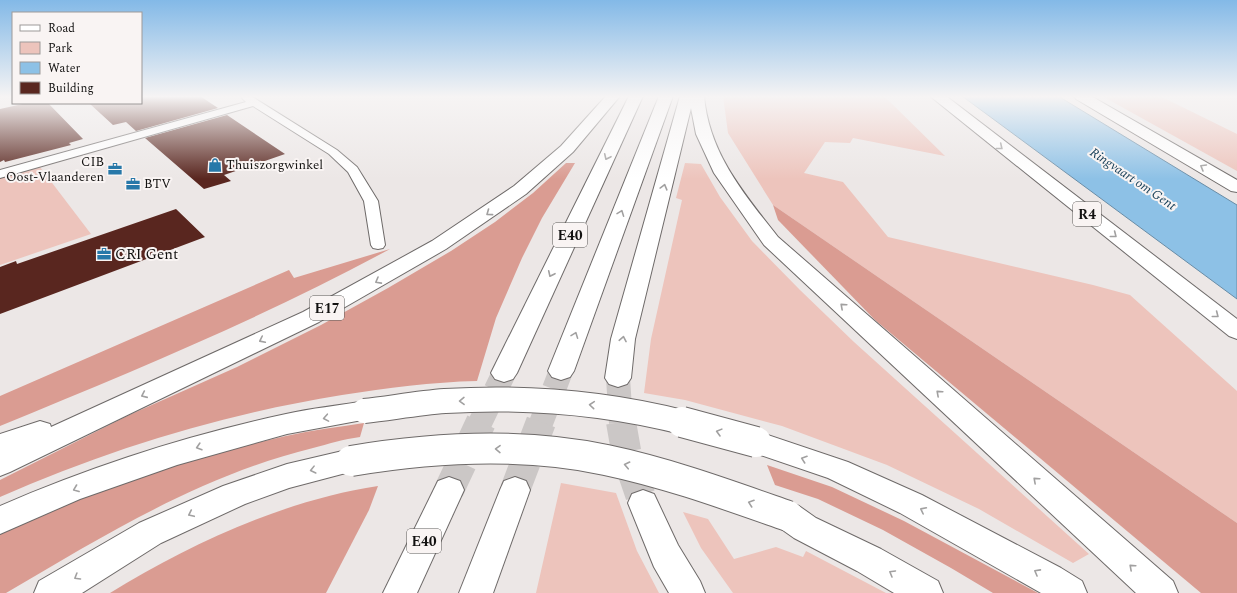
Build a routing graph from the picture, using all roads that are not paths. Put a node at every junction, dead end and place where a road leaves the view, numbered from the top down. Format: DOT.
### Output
graph roads {
  1 [pos="180,124"];
  2 [pos="287,124"];
  3 [pos="589,124"];
  4 [pos="623,124"];
  5 [pos="655,124"];
  6 [pos="680,124"];
  7 [pos="700,124"];
  8 [pos="972,124"];
  9 [pos="1128,124"];
  10 [pos="0,174"];
  11 [pos="1237,187"];
  12 [pos="378,244"];
  13 [pos="1237,331"];
  14 [pos="561,371"];
  15 [pos="504,373"];
  16 [pos="618,378"];
  17 [pos="121,406"];
  18 [pos="0,445"];
  19 [pos="0,464"];
  20 [pos="449,490"];
  21 [pos="516,490"];
  22 [pos="643,503"];
  23 [pos="0,520"];
  24 [pos="51,593"];
  25 [pos="400,593"];
  26 [pos="476,593"];
  27 [pos="688,593"];
  28 [pos="926,593"];
  29 [pos="1070,593"];
  30 [pos="1161,593"];
  1 -- 10 [label="street"];
  2 -- 12 [label="street"];
  3 -- 17 [label="highway, E17, one-way"];
  4 -- 15 [label="highway, E40, one-way"];
  14 -- 5 [label="highway, E40, one-way"];
  16 -- 6 [label="highway, one-way"];
  30 -- 7 [label="highway, one-way"];
  8 -- 13 [label="highway, R4, one-way"];
  11 -- 9 [label="highway, one-way"];
  17 -- 18 [label="highway"];
  17 -- 19 [label="highway, E17"];
  20 -- 25 [label="highway, E40"];
  21 -- 26 [label="highway"];
  22 -- 27 [label="highway"];
  29 -- 23 [label="highway, one-way, bridge"];
  28 -- 24 [label="highway, one-way, bridge"];
}
